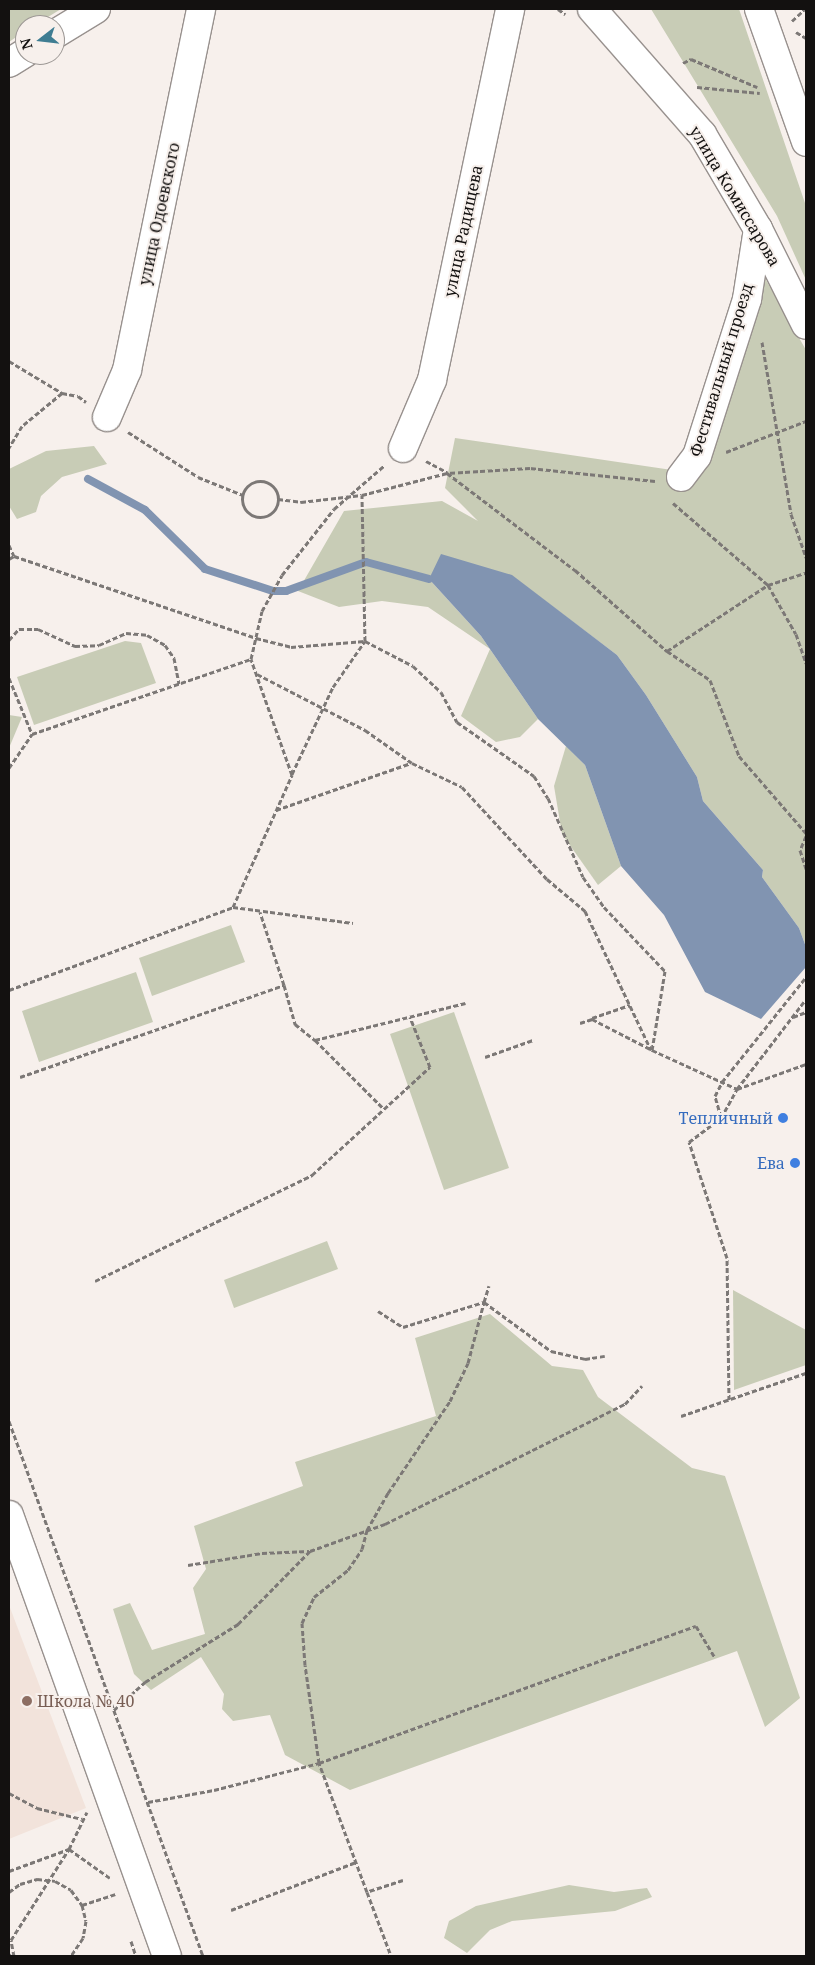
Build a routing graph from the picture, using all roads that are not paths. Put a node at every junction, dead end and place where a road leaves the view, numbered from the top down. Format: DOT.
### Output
graph roads {
  1 [pos="96,9"];
  2 [pos="201,9"];
  3 [pos="510,9"];
  4 [pos="759,9"];
  5 [pos="581,14"];
  6 [pos="65,28"];
  7 [pos="806,142"];
  8 [pos="758,230"];
  9 [pos="806,325"];
  10 [pos="107,417"];
  11 [pos="403,448"];
  12 [pos="683,478"];
  13 [pos="9,1515"];
  14 [pos="167,1956"];
  1 -- 6 [label="street"];
  2 -- 10 [label="street, улица Одоевского"];
  3 -- 11 [label="street, улица Радищева"];
  4 -- 7 [label="street"];
  5 -- 8 [label="street, улица Комиссарова"];
  8 -- 9 [label="street, улица Комиссарова"];
  8 -- 12 [label="street, Фестивальный проезд"];
  13 -- 14 [label="street"];
}
